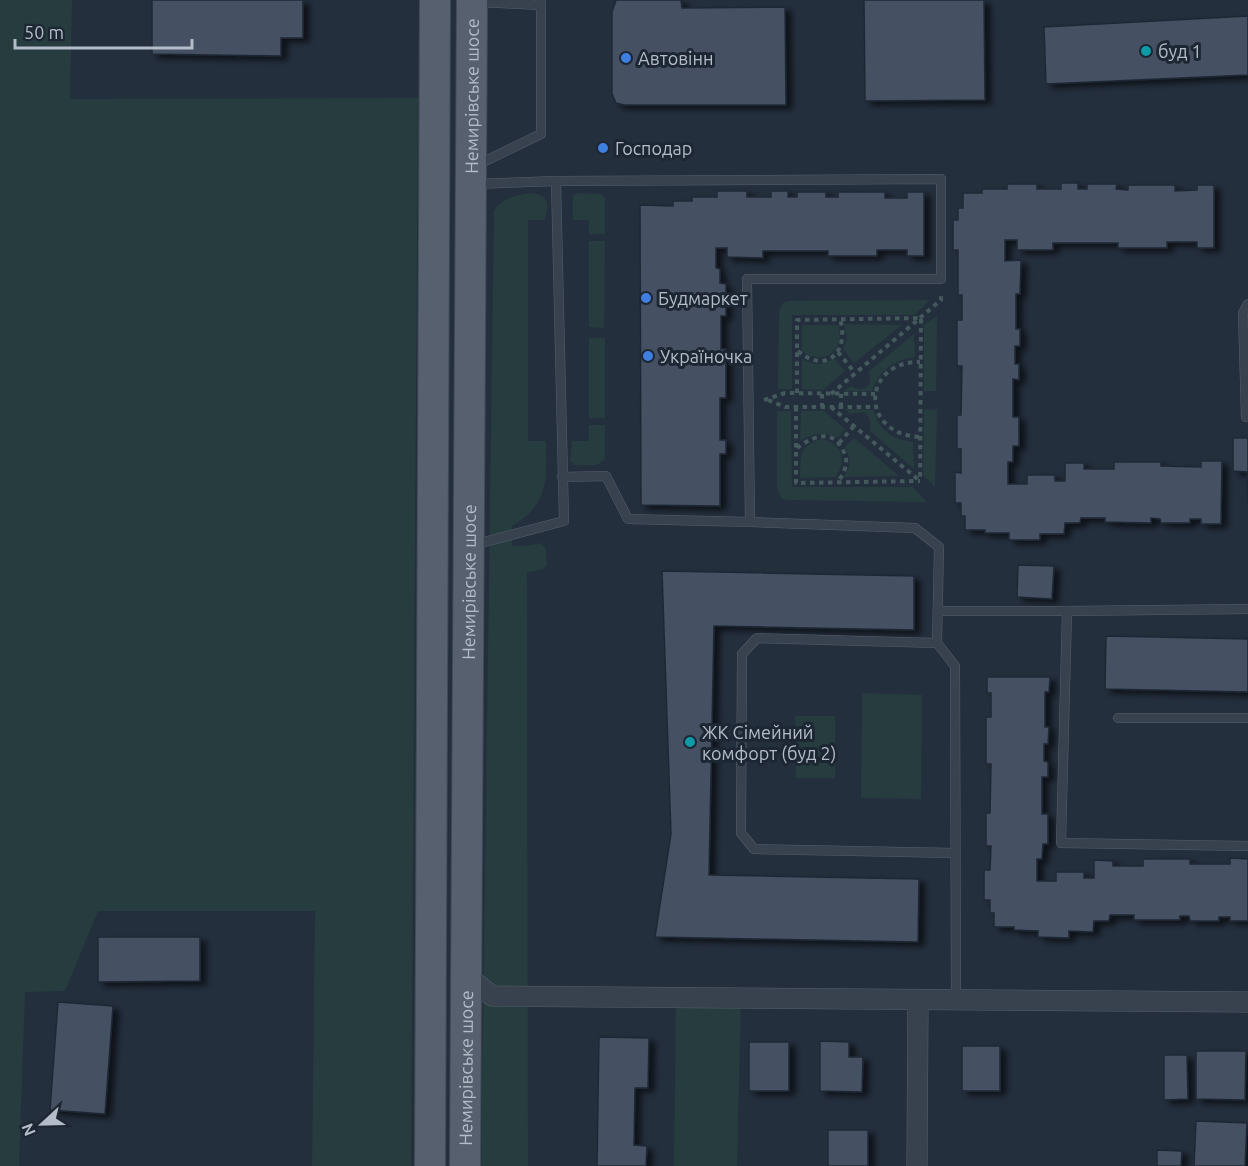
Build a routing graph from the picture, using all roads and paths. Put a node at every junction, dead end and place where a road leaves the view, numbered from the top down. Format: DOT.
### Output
graph roads {
  1 [pos="435,0"];
  2 [pos="472,1"];
  3 [pos="541,2"];
  4 [pos="472,176"];
  5 [pos="556,181"];
  6 [pos="941,279"];
  7 [pos="1248,304"];
  8 [pos="921,318"];
  9 [pos="840,319"];
  10 [pos="797,351"];
  11 [pos="838,352"];
  12 [pos="920,362"];
  13 [pos="855,373"];
  14 [pos="797,393"];
  15 [pos="822,394"];
  16 [pos="831,394"];
  17 [pos="841,394"];
  18 [pos="876,394"];
  19 [pos="796,407"];
  20 [pos="822,407"];
  21 [pos="831,407"];
  22 [pos="841,407"];
  23 [pos="876,407"];
  24 [pos="1246,417"];
  25 [pos="855,426"];
  26 [pos="919,437"];
  27 [pos="839,443"];
  28 [pos="796,449"];
  29 [pos="562,477"];
  30 [pos="920,481"];
  31 [pos="838,482"];
  32 [pos="750,522"];
  33 [pos="470,546"];
  34 [pos="1248,609"];
  35 [pos="938,611"];
  36 [pos="1067,611"];
  37 [pos="937,643"];
  38 [pos="1118,718"];
  39 [pos="1248,718"];
  40 [pos="1248,846"];
  41 [pos="955,853"];
  42 [pos="467,976"];
  43 [pos="492,996"];
  44 [pos="918,1000"];
  45 [pos="956,1000"];
  46 [pos="1248,1002"];
  47 [pos="466,1012"];
  48 [pos="430,1166"];
  49 [pos="465,1166"];
  50 [pos="917,1166"];
  1 -- 48 [label="main road, Немирівське шосе"];
  2 -- 3 [label="lane"];
  2 -- 4 [label="main road, Немирівське шосе"];
  3 -- 4 [label="lane"];
  4 -- 5 [label="lane"];
  4 -- 33 [label="main road, Немирівське шосе"];
  5 -- 6 [label="lane"];
  5 -- 29 [label="lane"];
  6 -- 8 [label="path"];
  6 -- 32 [label="lane"];
  7 -- 24 [label="lane"];
  8 -- 9 [label="path"];
  8 -- 12 [label="path"];
  8 -- 13 [label="path"];
  9 -- 10 [label="path"];
  9 -- 11 [label="path"];
  10 -- 11 [label="path"];
  10 -- 14 [label="path"];
  11 -- 13 [label="path"];
  12 -- 18 [label="path"];
  12 -- 26 [label="path"];
  13 -- 16 [label="path"];
  14 -- 15 [label="path"];
  14 -- 19 [label="path"];
  15 -- 16 [label="path"];
  15 -- 20 [label="path"];
  16 -- 17 [label="path"];
  17 -- 18 [label="path"];
  17 -- 22 [label="path"];
  18 -- 23 [label="path"];
  19 -- 20 [label="path"];
  19 -- 28 [label="path"];
  20 -- 21 [label="path"];
  21 -- 22 [label="path"];
  21 -- 25 [label="path"];
  22 -- 23 [label="path"];
  23 -- 26 [label="path"];
  25 -- 27 [label="path"];
  25 -- 30 [label="path"];
  26 -- 30 [label="path"];
  27 -- 28 [label="path"];
  27 -- 31 [label="path"];
  28 -- 31 [label="path"];
  29 -- 32 [label="lane"];
  29 -- 33 [label="lane"];
  30 -- 31 [label="path"];
  32 -- 35 [label="lane"];
  33 -- 42 [label="main road, Немирівське шосе"];
  34 -- 36 [label="lane"];
  35 -- 36 [label="lane"];
  35 -- 37 [label="lane"];
  36 -- 40 [label="lane"];
  37 -- 41 [label="lane"];
  37 -- 41 [label="lane"];
  38 -- 39 [label="lane"];
  41 -- 45 [label="lane"];
  42 -- 43 [label="street"];
  42 -- 47 [label="main road, Немирівське шосе"];
  43 -- 44 [label="street"];
  43 -- 47 [label="street"];
  44 -- 45 [label="street"];
  44 -- 50 [label="street"];
  45 -- 46 [label="street"];
  47 -- 49 [label="main road, Немирівське шосе"];
}
